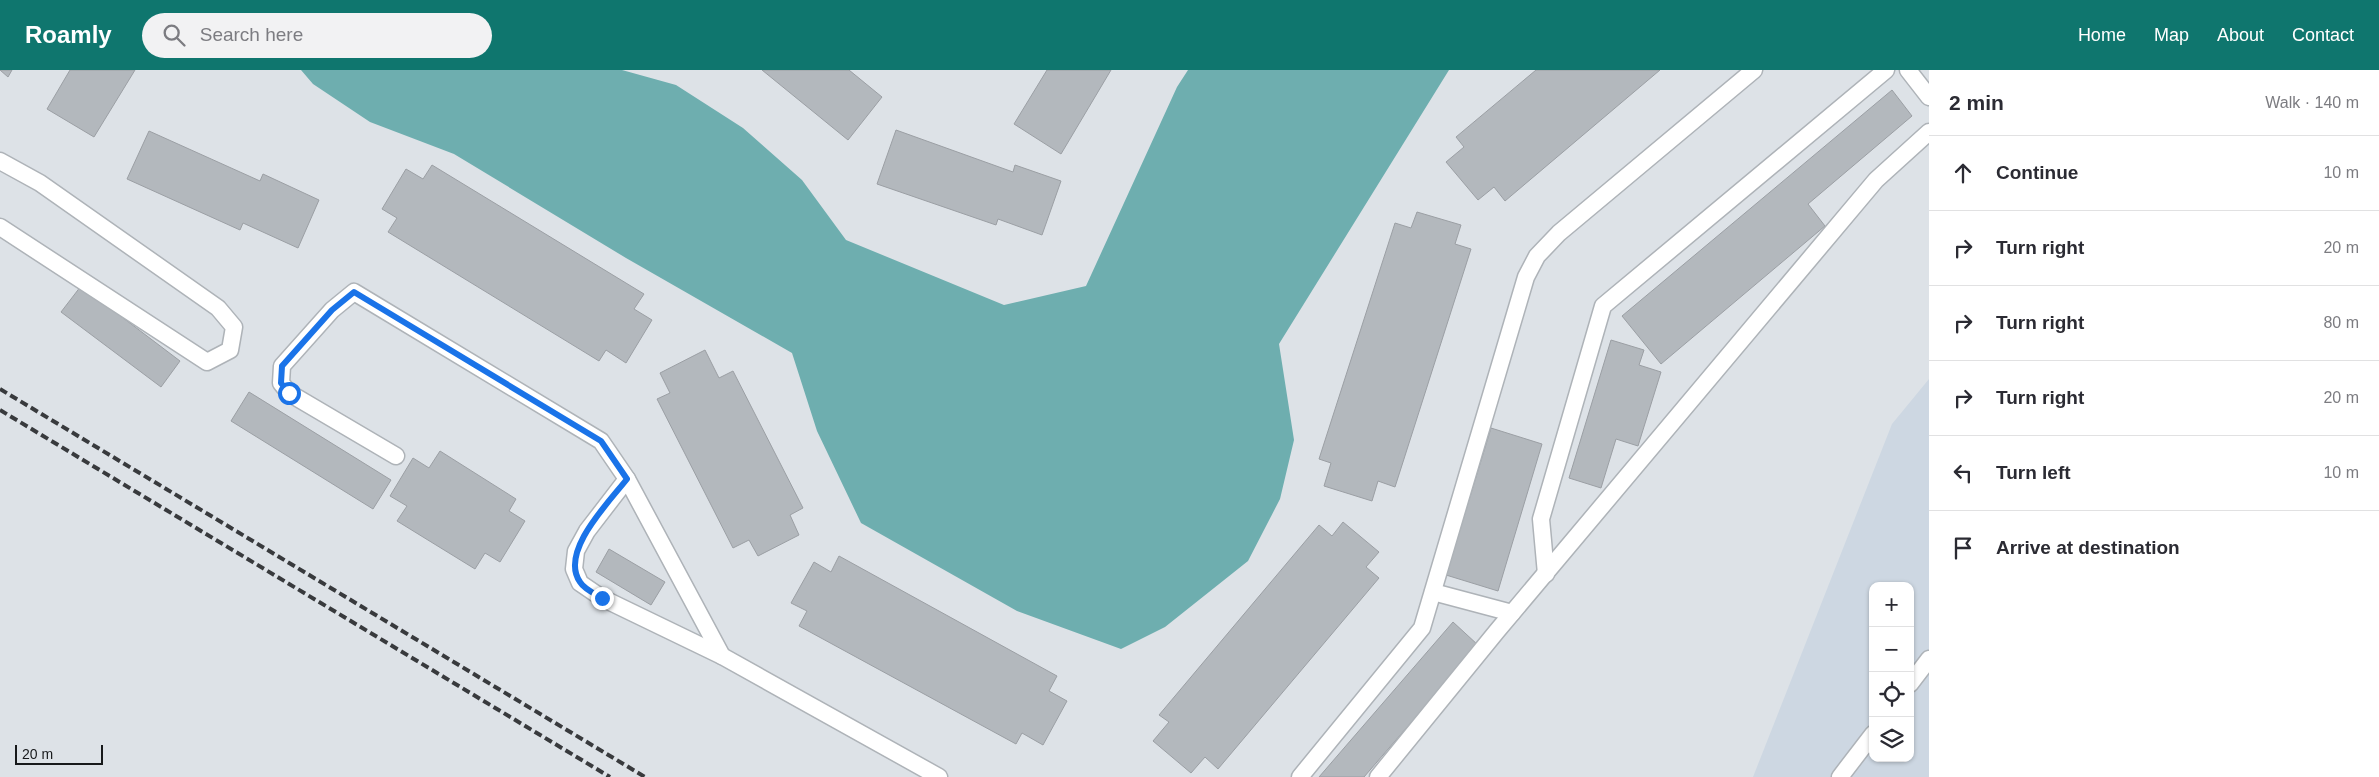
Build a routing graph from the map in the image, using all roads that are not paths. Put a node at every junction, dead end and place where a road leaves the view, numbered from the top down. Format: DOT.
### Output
graph roads {
  1 [pos="1754,70"];
  2 [pos="1886,70"];
  3 [pos="1908,70"];
  4 [pos="1929,97"];
  5 [pos="1929,132"];
  6 [pos="0,161"];
  7 [pos="0,227"];
  8 [pos="396,456"];
  9 [pos="627,479"];
  10 [pos="1546,574"];
  11 [pos="1434,592"];
  12 [pos="1512,613"];
  13 [pos="722,656"];
  14 [pos="1929,659"];
  15 [pos="1914,679"];
  16 [pos="1869,739"];
  17 [pos="939,777"];
  18 [pos="1300,777"];
  19 [pos="1378,777"];
  20 [pos="1840,777"];
  1 -- 11 [label="lane"];
  2 -- 10 [label="lane"];
  3 -- 4 [label="lane"];
  5 -- 10 [label="lane"];
  6 -- 7 [label="lane"];
  8 -- 9 [label="lane"];
  9 -- 13 [label="lane"];
  9 -- 13 [label="lane"];
  10 -- 12 [label="lane"];
  11 -- 12 [label="lane"];
  11 -- 18 [label="lane"];
  12 -- 19 [label="lane"];
  13 -- 17 [label="lane"];
  14 -- 15 [label="lane"];
  16 -- 20 [label="lane"];
}
